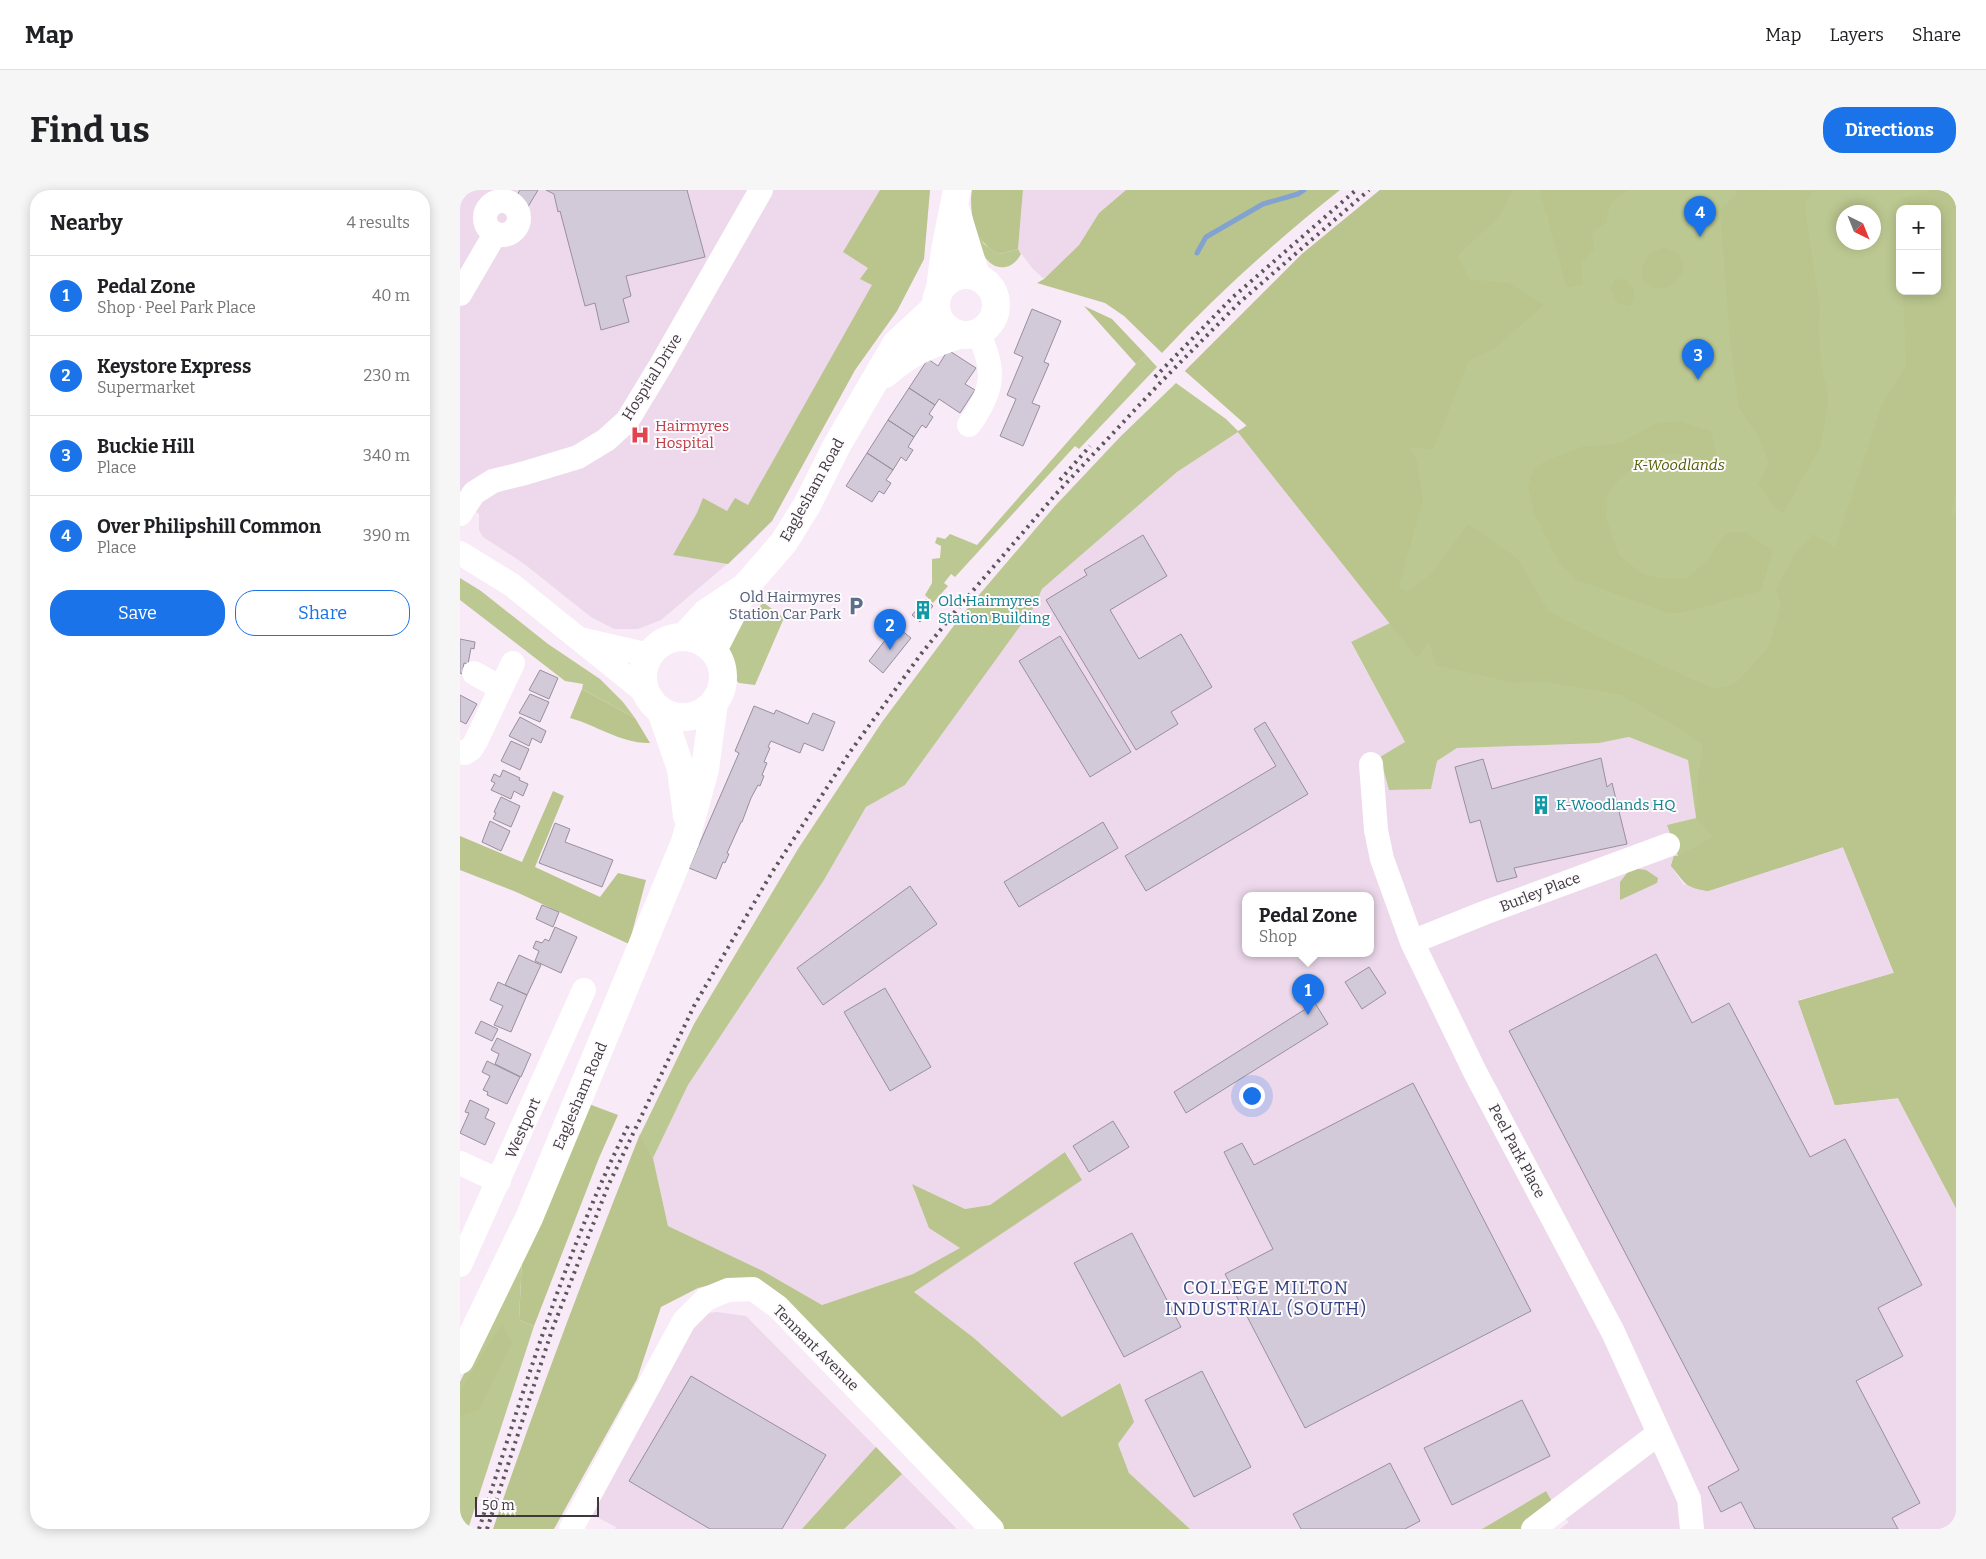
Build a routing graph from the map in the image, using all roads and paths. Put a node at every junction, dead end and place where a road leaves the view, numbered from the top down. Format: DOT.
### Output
graph roads {
  1 [pos="761,190"];
  2 [pos="956,198"];
  3 [pos="495,234"];
  4 [pos="976,276"];
  5 [pos="460,294"];
  6 [pos="938,297"];
  7 [pos="969,334"];
  8 [pos="869,389"];
  9 [pos="970,425"];
  10 [pos="460,514"];
  11 [pos="460,553"];
  12 [pos="746,586"];
  13 [pos="685,636"];
  14 [pos="577,638"];
  15 [pos="713,650"];
  16 [pos="649,655"];
  17 [pos="513,663"];
  18 [pos="474,673"];
  19 [pos="501,688"];
  20 [pos="654,702"];
  21 [pos="714,703"];
  22 [pos="460,752"];
  23 [pos="1371,764"];
  24 [pos="689,828"];
  25 [pos="1668,845"];
  26 [pos="1412,942"];
  27 [pos="584,990"];
  28 [pos="460,1163"];
  29 [pos="499,1181"];
  30 [pos="460,1265"];
  31 [pos="460,1360"];
  32 [pos="1659,1433"];
  33 [pos="571,1529"];
  34 [pos="992,1529"];
  35 [pos="1533,1529"];
  36 [pos="1692,1529"];
  1 -- 10 [label="street, Hospital Drive"];
  2 -- 4 [label="main road"];
  2 -- 6 [label="main road"];
  3 -- 5 [label="street"];
  4 -- 6 [label="main road"];
  4 -- 7 [label="main road"];
  6 -- 7 [label="main road"];
  6 -- 8 [label="main road, Eaglesham Road"];
  7 -- 8 [label="main road, Eaglesham Road"];
  7 -- 9 [label="street"];
  8 -- 12 [label="main road, Eaglesham Road"];
  11 -- 14 [label="street"];
  12 -- 13 [label="main road, Eaglesham Road"];
  12 -- 15 [label="main road, Eaglesham Road"];
  13 -- 15 [label="main road"];
  13 -- 16 [label="main road"];
  14 -- 16 [label="street"];
  14 -- 20 [label="street"];
  15 -- 21 [label="main road"];
  16 -- 20 [label="main road"];
  17 -- 19 [label="street"];
  18 -- 19 [label="street"];
  19 -- 22 [label="street"];
  20 -- 21 [label="main road"];
  20 -- 24 [label="main road, Eaglesham Road"];
  21 -- 24 [label="main road, Eaglesham Road"];
  23 -- 26 [label="street, Peel Park Place"];
  24 -- 31 [label="main road, Eaglesham Road"];
  25 -- 26 [label="street, Burley Place"];
  26 -- 32 [label="street, Peel Park Place"];
  27 -- 29 [label="street, Westport"];
  28 -- 29 [label="street"];
  29 -- 30 [label="street, Westport"];
  32 -- 35 [label="street"];
  32 -- 36 [label="street, Peel Park Place"];
  33 -- 34 [label="street, Tennant Avenue"];
}
